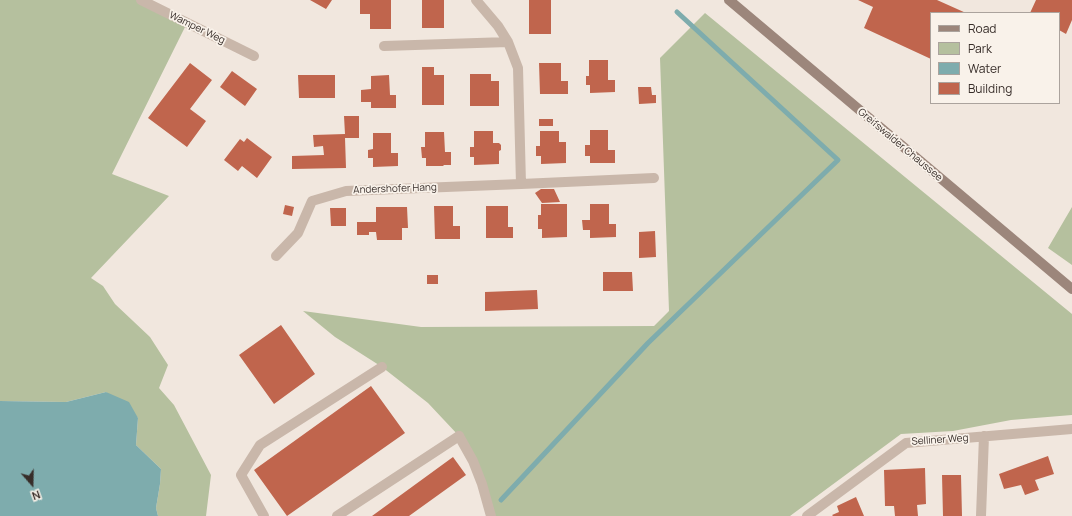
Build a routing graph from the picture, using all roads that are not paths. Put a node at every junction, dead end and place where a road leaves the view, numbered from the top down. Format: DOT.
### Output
graph roads {
  1 [pos="141,0"];
  2 [pos="476,0"];
  3 [pos="729,0"];
  4 [pos="508,42"];
  5 [pos="384,46"];
  6 [pos="254,56"];
  7 [pos="654,178"];
  8 [pos="521,184"];
  9 [pos="276,256"];
  10 [pos="1072,289"];
  11 [pos="382,367"];
  12 [pos="1072,429"];
  13 [pos="984,436"];
  14 [pos="264,516"];
  15 [pos="337,516"];
  16 [pos="491,516"];
  17 [pos="807,516"];
  18 [pos="981,516"];
  1 -- 6 [label="street, Wamper Weg"];
  2 -- 4 [label="street"];
  3 -- 10 [label="main road, Greifswalder Chaussee"];
  4 -- 5 [label="street"];
  4 -- 8 [label="street"];
  7 -- 8 [label="street, Andershofer Hang"];
  8 -- 9 [label="street, Andershofer Hang"];
  11 -- 14 [label="street"];
  12 -- 13 [label="street, Selliner Weg"];
  13 -- 17 [label="street, Selliner Weg"];
  13 -- 18 [label="street"];
  15 -- 16 [label="street"];
}
